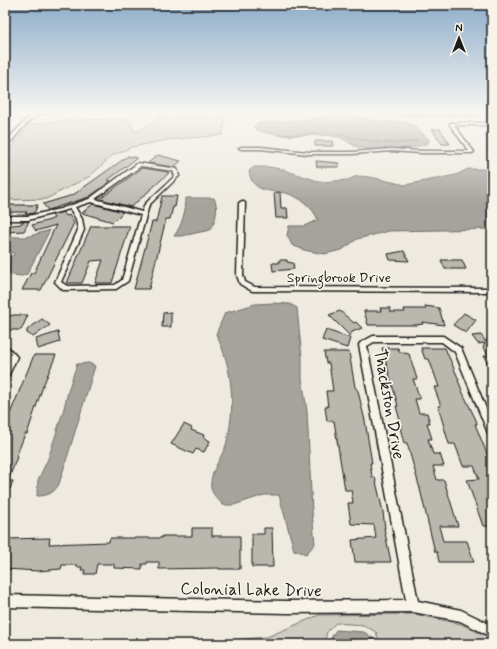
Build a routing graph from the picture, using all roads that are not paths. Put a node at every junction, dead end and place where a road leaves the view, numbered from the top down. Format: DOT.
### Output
graph roads {
  1 [pos="465,143"];
  2 [pos="240,148"];
  3 [pos="91,200"];
  4 [pos="242,203"];
  5 [pos="72,206"];
  6 [pos="144,214"];
  7 [pos="5,218"];
  8 [pos="492,290"];
  9 [pos="5,349"];
  10 [pos="5,375"];
  11 [pos="492,433"];
  12 [pos="5,601"];
  13 [pos="413,606"];
  14 [pos="492,631"];
  1 -- 2 [label="street"];
  3 -- 5 [label="street"];
  3 -- 6 [label="street"];
  3 -- 6 [label="street"];
  4 -- 8 [label="street, Springbrook Drive"];
  5 -- 6 [label="street"];
  5 -- 7 [label="street"];
  9 -- 10 [label="street"];
  11 -- 13 [label="street, Thackston Drive"];
  12 -- 13 [label="street, Colonial Lake Drive"];
  13 -- 14 [label="street, Colonial Lake Drive"];
}
